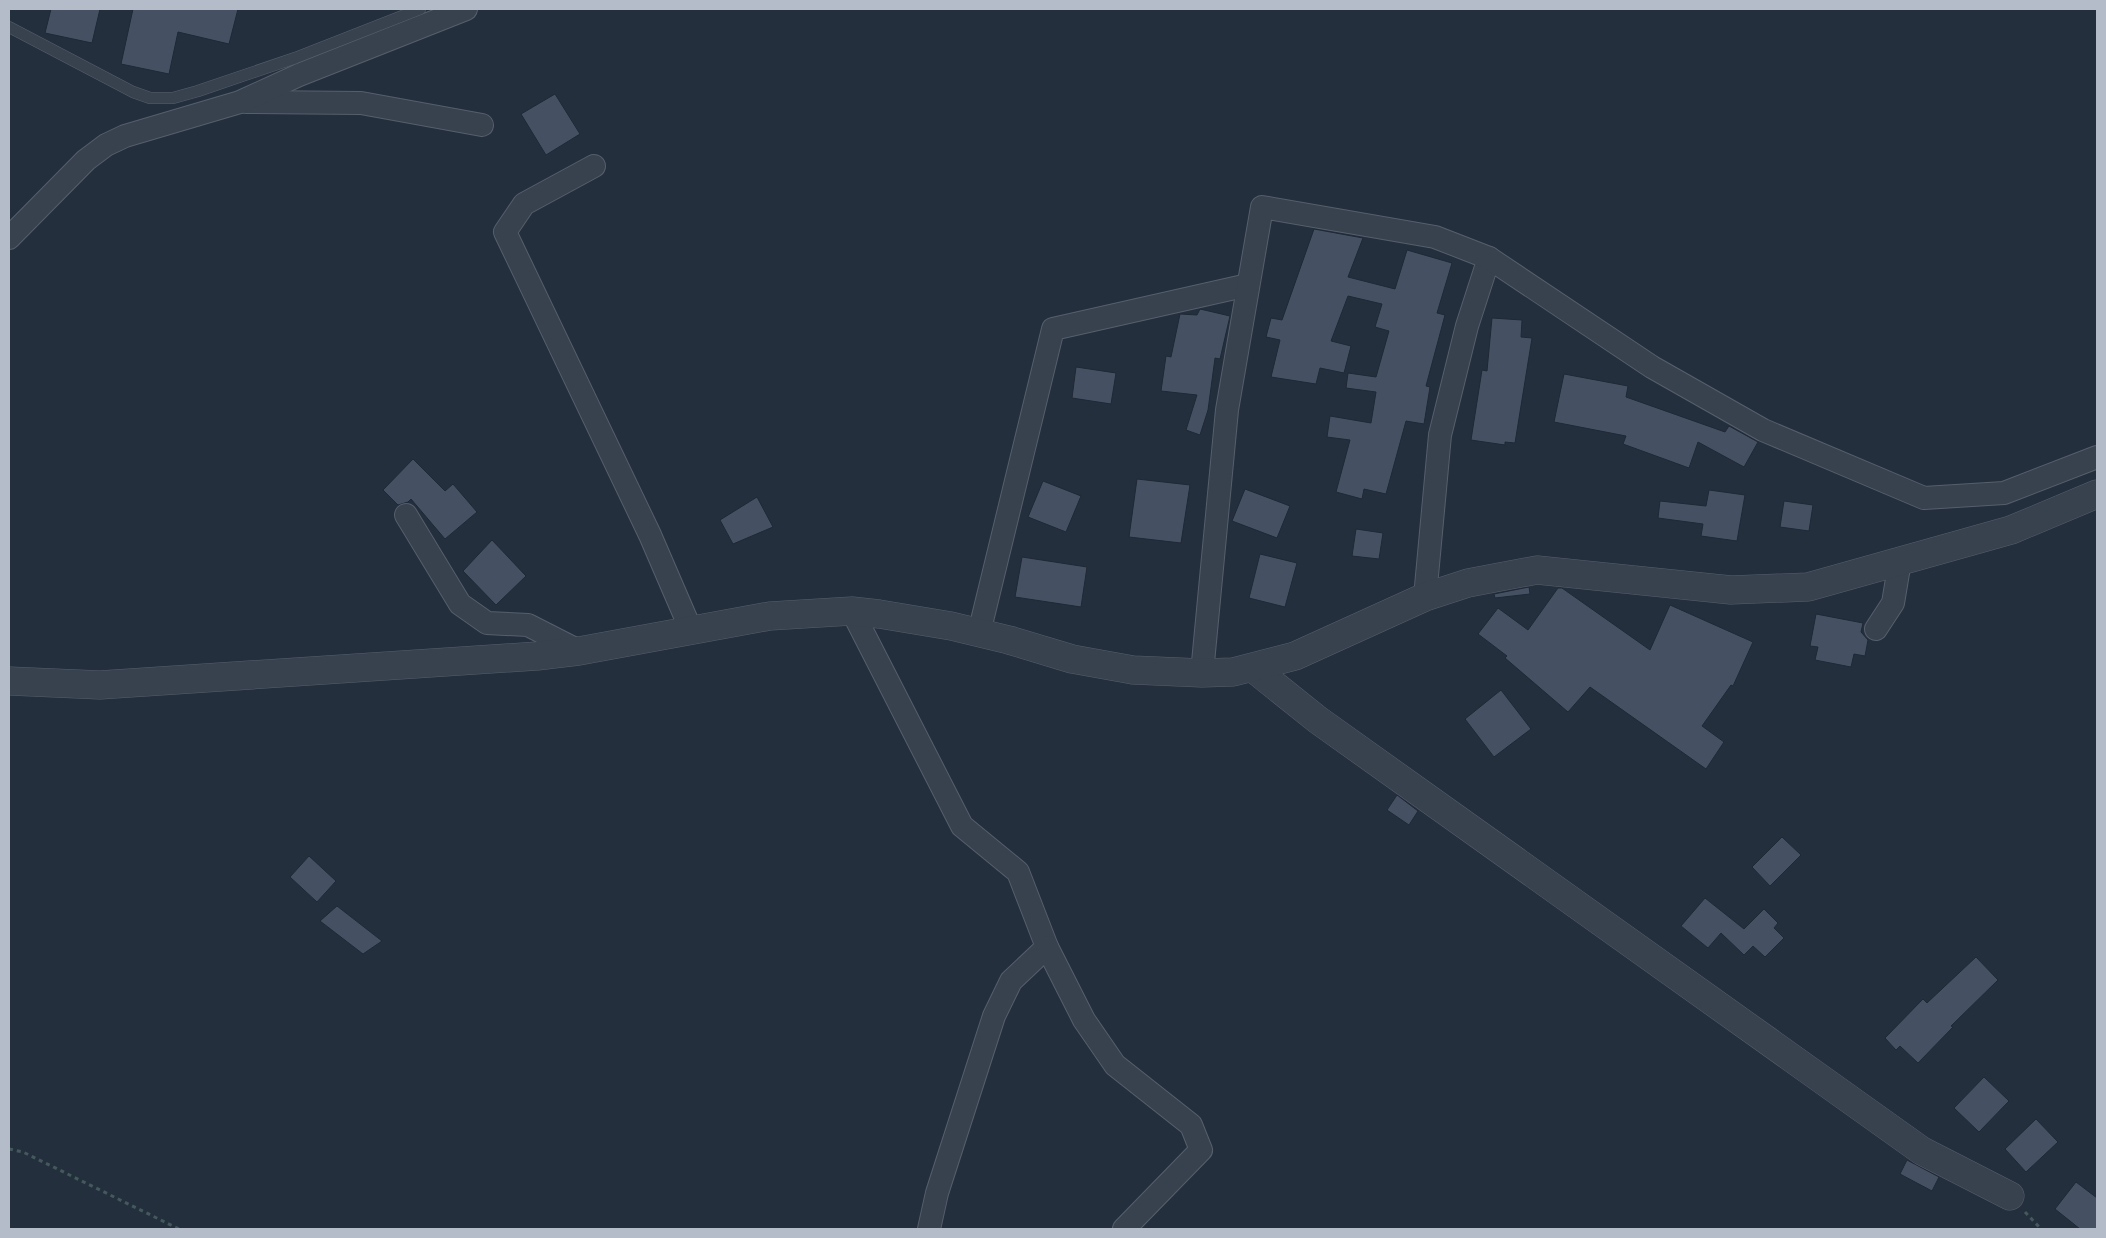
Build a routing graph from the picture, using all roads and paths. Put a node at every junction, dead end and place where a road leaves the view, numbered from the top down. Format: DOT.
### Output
graph roads {
  1 [pos="420,9"];
  2 [pos="466,9"];
  3 [pos="9,27"];
  4 [pos="240,102"];
  5 [pos="482,125"];
  6 [pos="594,166"];
  7 [pos="9,238"];
  8 [pos="1489,258"];
  9 [pos="1248,285"];
  10 [pos="2097,456"];
  11 [pos="2097,494"];
  12 [pos="406,515"];
  13 [pos="1900,561"];
  14 [pos="1425,597"];
  15 [pos="852,611"];
  16 [pos="1876,629"];
  17 [pos="691,630"];
  18 [pos="979,633"];
  19 [pos="579,651"];
  20 [pos="1252,668"];
  21 [pos="1202,673"];
  22 [pos="9,681"];
  23 [pos="1047,947"];
  24 [pos="9,1150"];
  25 [pos="2010,1196"];
  26 [pos="179,1229"];
  27 [pos="929,1229"];
  28 [pos="1124,1229"];
  1 -- 3 [label="lane"];
  2 -- 4 [label="street"];
  4 -- 5 [label="street"];
  4 -- 7 [label="street"];
  6 -- 17 [label="street"];
  8 -- 9 [label="street"];
  8 -- 10 [label="street"];
  8 -- 14 [label="street"];
  9 -- 18 [label="street"];
  9 -- 21 [label="street"];
  11 -- 13 [label="street"];
  12 -- 19 [label="street"];
  13 -- 14 [label="street"];
  13 -- 16 [label="street"];
  14 -- 20 [label="street"];
  15 -- 17 [label="street"];
  15 -- 18 [label="street"];
  15 -- 23 [label="street"];
  17 -- 19 [label="street"];
  18 -- 21 [label="street"];
  19 -- 22 [label="street"];
  20 -- 21 [label="street"];
  20 -- 25 [label="street"];
  23 -- 27 [label="street"];
  23 -- 28 [label="street"];
  24 -- 26 [label="path"];
}
